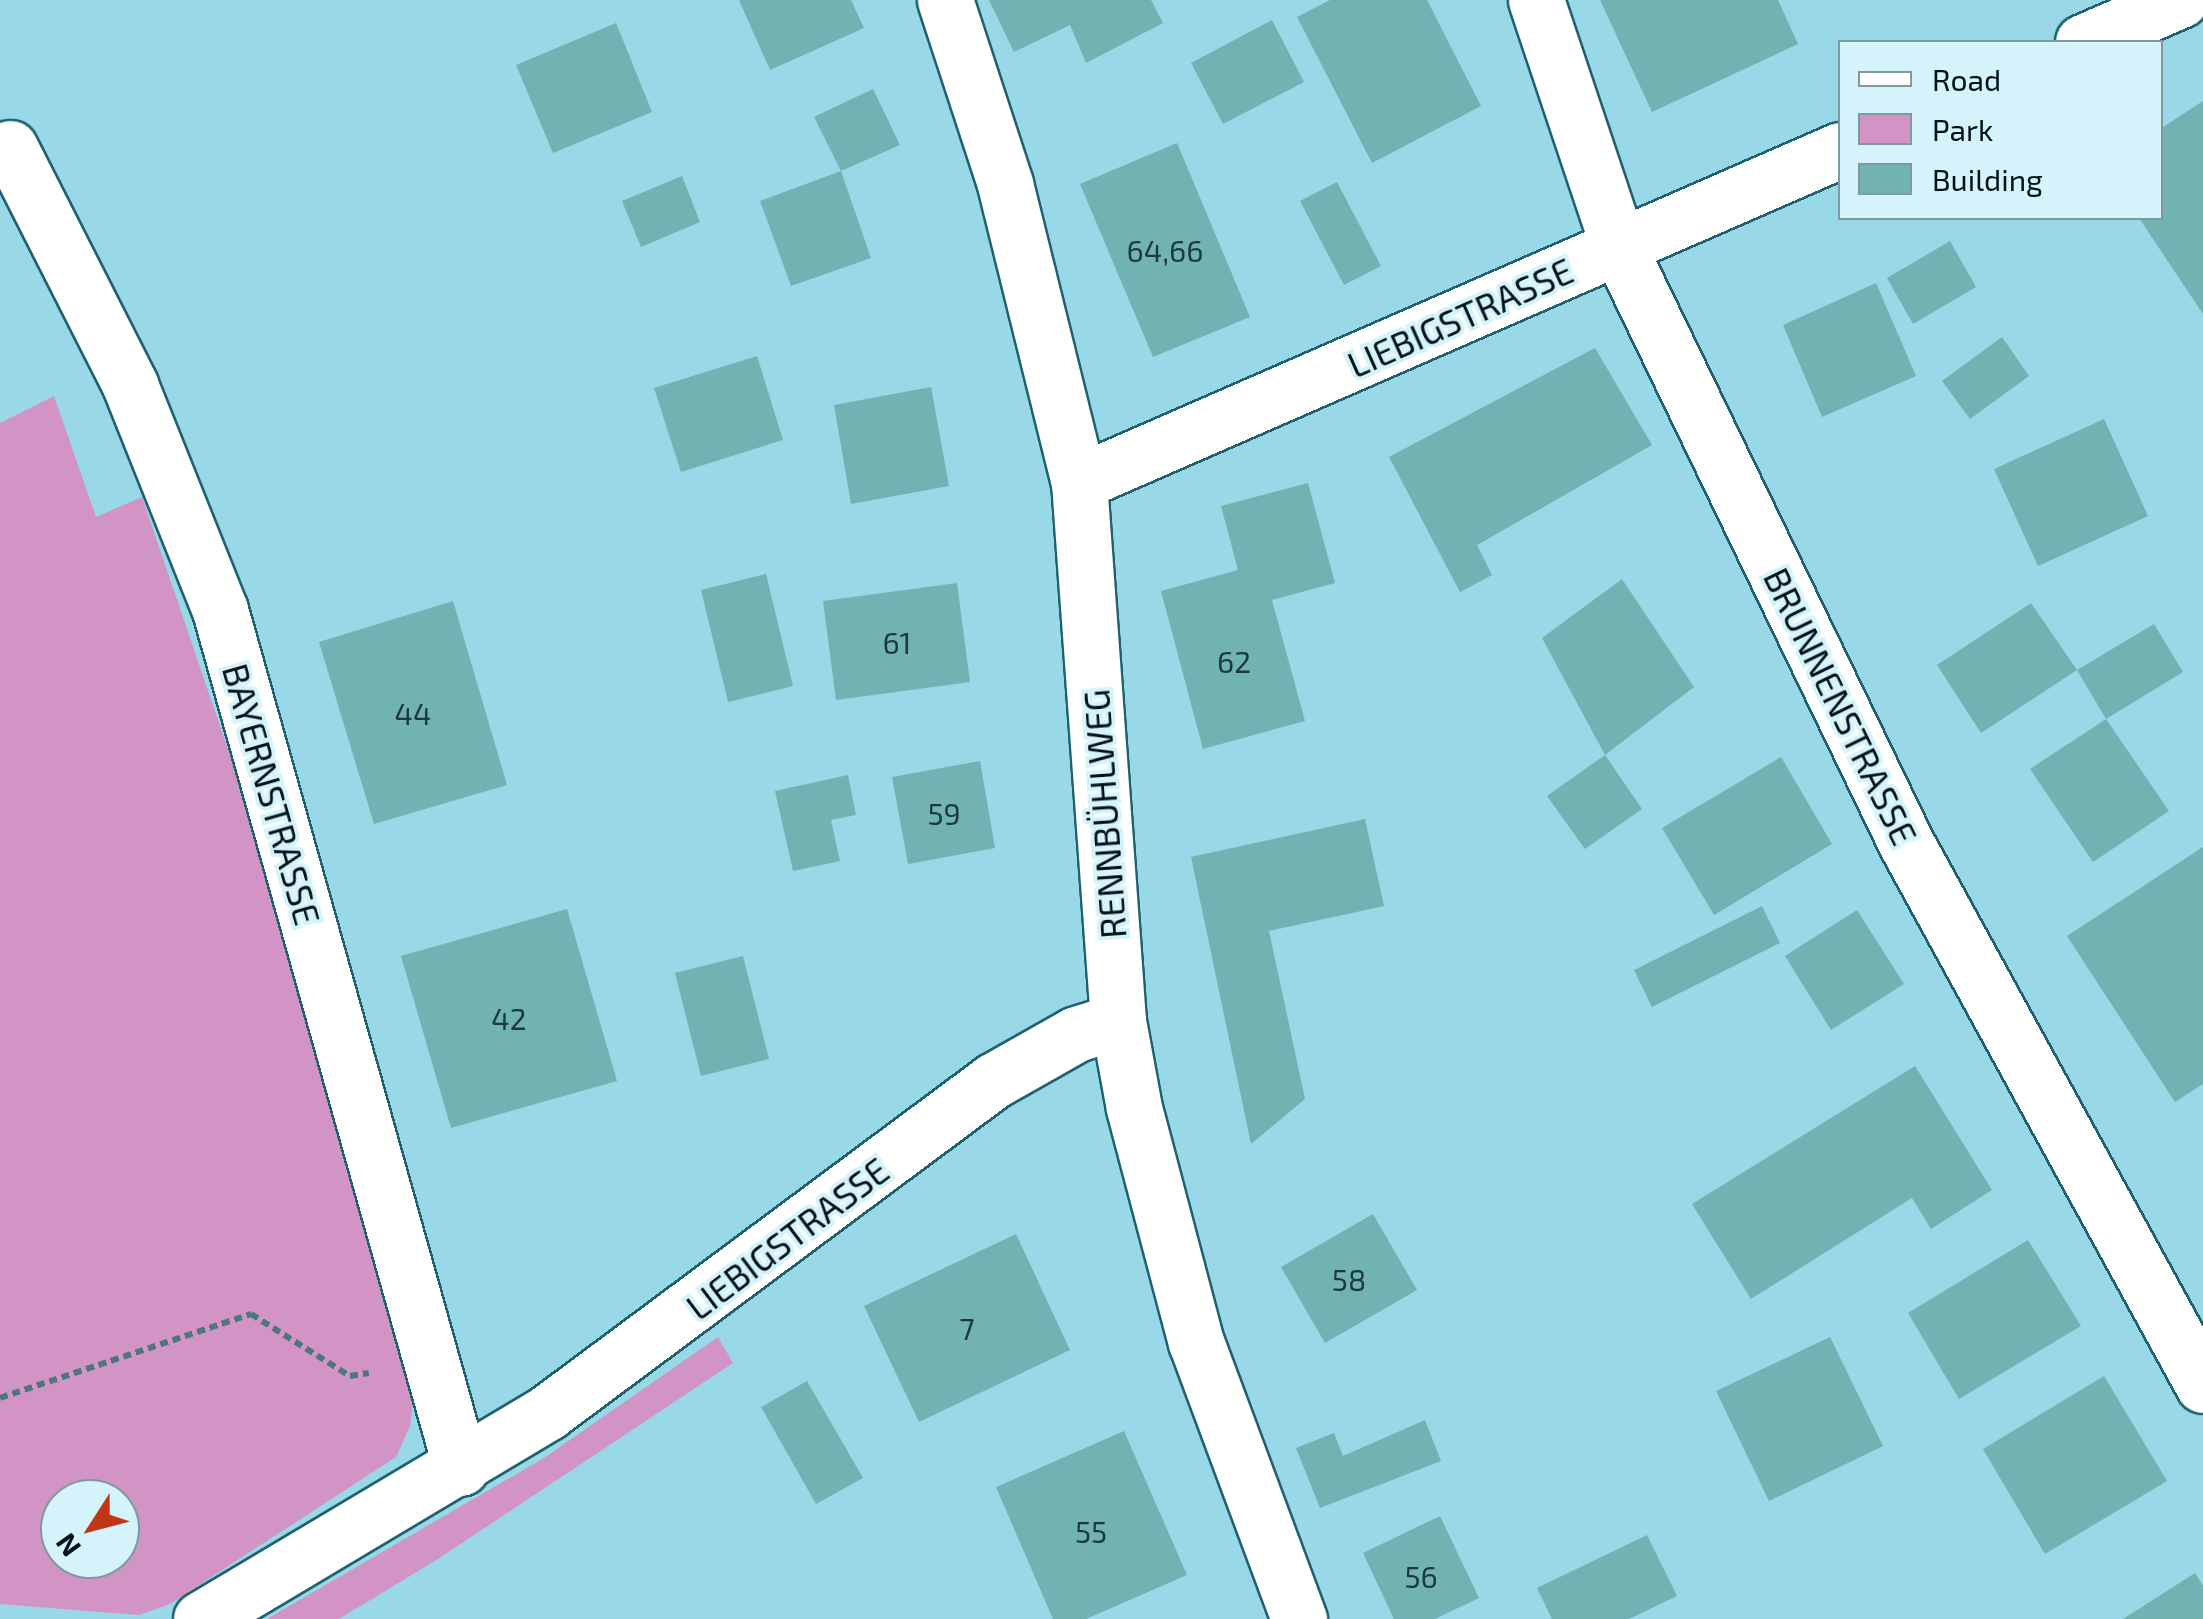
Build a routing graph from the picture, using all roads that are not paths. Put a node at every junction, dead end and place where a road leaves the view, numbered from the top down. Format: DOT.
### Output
graph roads {
  1 [pos="946,0"];
  2 [pos="1536,0"];
  3 [pos="2180,0"];
  4 [pos="2089,40"];
  5 [pos="10,148"];
  6 [pos="1838,151"];
  7 [pos="1619,248"];
  8 [pos="1079,482"];
  9 [pos="1118,1020"];
  10 [pos="2203,1385"];
  11 [pos="461,1468"];
  12 [pos="201,1619"];
  13 [pos="1299,1619"];
  1 -- 8 [label="street, RENNBÜHLWEG"];
  2 -- 7 [label="street, BRUNNENSTRASSE"];
  3 -- 4 [label="street"];
  5 -- 11 [label="street, BAYERNSTRASSE"];
  6 -- 7 [label="street, LIEBIGSTRASSE"];
  7 -- 8 [label="street, LIEBIGSTRASSE"];
  7 -- 10 [label="street, BRUNNENSTRASSE"];
  8 -- 9 [label="street, RENNBÜHLWEG"];
  9 -- 11 [label="street, LIEBIGSTRASSE"];
  9 -- 13 [label="street, RENNBÜHLWEG"];
  11 -- 12 [label="street, LIEBIGSTRASSE"];
}
